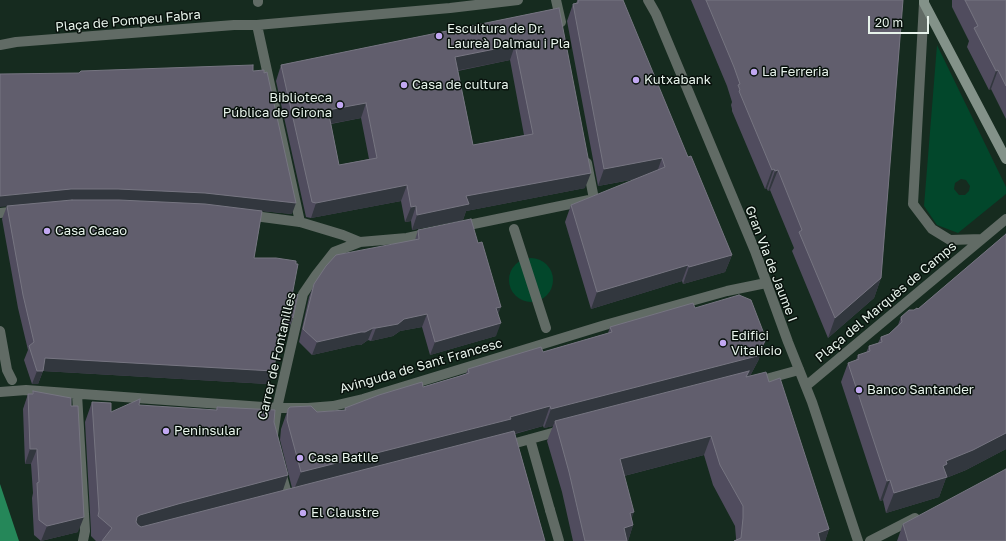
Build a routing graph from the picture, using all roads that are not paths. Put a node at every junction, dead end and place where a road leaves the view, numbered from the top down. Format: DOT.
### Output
graph roads {
  1 [pos="518,0"];
  2 [pos="556,0"];
  3 [pos="648,0"];
  4 [pos="924,2"];
  5 [pos="258,24"];
  6 [pos="563,33"];
  7 [pos="0,45"];
  8 [pos="585,154"];
  9 [pos="1006,159"];
  10 [pos="31,210"];
  11 [pos="0,213"];
  12 [pos="237,214"];
  13 [pos="1006,219"];
  14 [pos="300,222"];
  15 [pos="451,229"];
  16 [pos="514,229"];
  17 [pos="436,232"];
  18 [pos="982,239"];
  19 [pos="360,242"];
  20 [pos="766,283"];
  21 [pos="546,328"];
  22 [pos="0,331"];
  23 [pos="0,369"];
  24 [pos="799,370"];
  25 [pos="12,380"];
  26 [pos="748,383"];
  27 [pos="806,386"];
  28 [pos="26,390"];
  29 [pos="0,392"];
  30 [pos="77,394"];
  31 [pos="277,408"];
  32 [pos="574,428"];
  33 [pos="530,439"];
  34 [pos="274,447"];
  35 [pos="495,448"];
  36 [pos="278,462"];
  37 [pos="290,501"];
  38 [pos="924,514"];
  39 [pos="83,541"];
  40 [pos="559,541"];
  41 [pos="858,541"];
  42 [pos="870,541"];
  1 -- 5 [label="street, Plaça de Pompeu Fabra"];
  2 -- 6 [label="street"];
  3 -- 20 [label="street, Gran Via de Jaume I"];
  4 -- 9 [label="main road, Plaça del Marquès de Camps"];
  4 -- 18 [label="street, Plaça del Marquès de Camps"];
  5 -- 7 [label="street, Plaça de Pompeu Fabra"];
  5 -- 14 [label="street"];
  8 -- 15 [label="street"];
  10 -- 11 [label="street"];
  12 -- 14 [label="street"];
  13 -- 18 [label="street, Plaça del Marquès de Camps"];
  14 -- 19 [label="street"];
  16 -- 21 [label="street"];
  17 -- 19 [label="street"];
  18 -- 27 [label="street, Plaça del Marquès de Camps"];
  19 -- 31 [label="street, Carrer de Fontanilles"];
  20 -- 24 [label="street, Gran Via de Jaume I"];
  20 -- 31 [label="street, Avinguda de Sant Francesc"];
  22 -- 25 [label="street"];
  23 -- 25 [label="street"];
  24 -- 26 [label="street"];
  24 -- 27 [label="street, Gran Via de Jaume I"];
  25 -- 28 [label="street"];
  27 -- 41 [label="street, Gran Via de Jaume I"];
  28 -- 29 [label="street, Avinguda de Sant Francesc"];
  28 -- 30 [label="street, Avinguda de Sant Francesc"];
  30 -- 31 [label="street, Avinguda de Sant Francesc"];
  30 -- 39 [label="street"];
  31 -- 34 [label="street, Carrer de Fontanilles"];
  32 -- 33 [label="street"];
  33 -- 35 [label="street"];
  33 -- 40 [label="street"];
  36 -- 37 [label="street"];
  38 -- 42 [label="street"];
}
